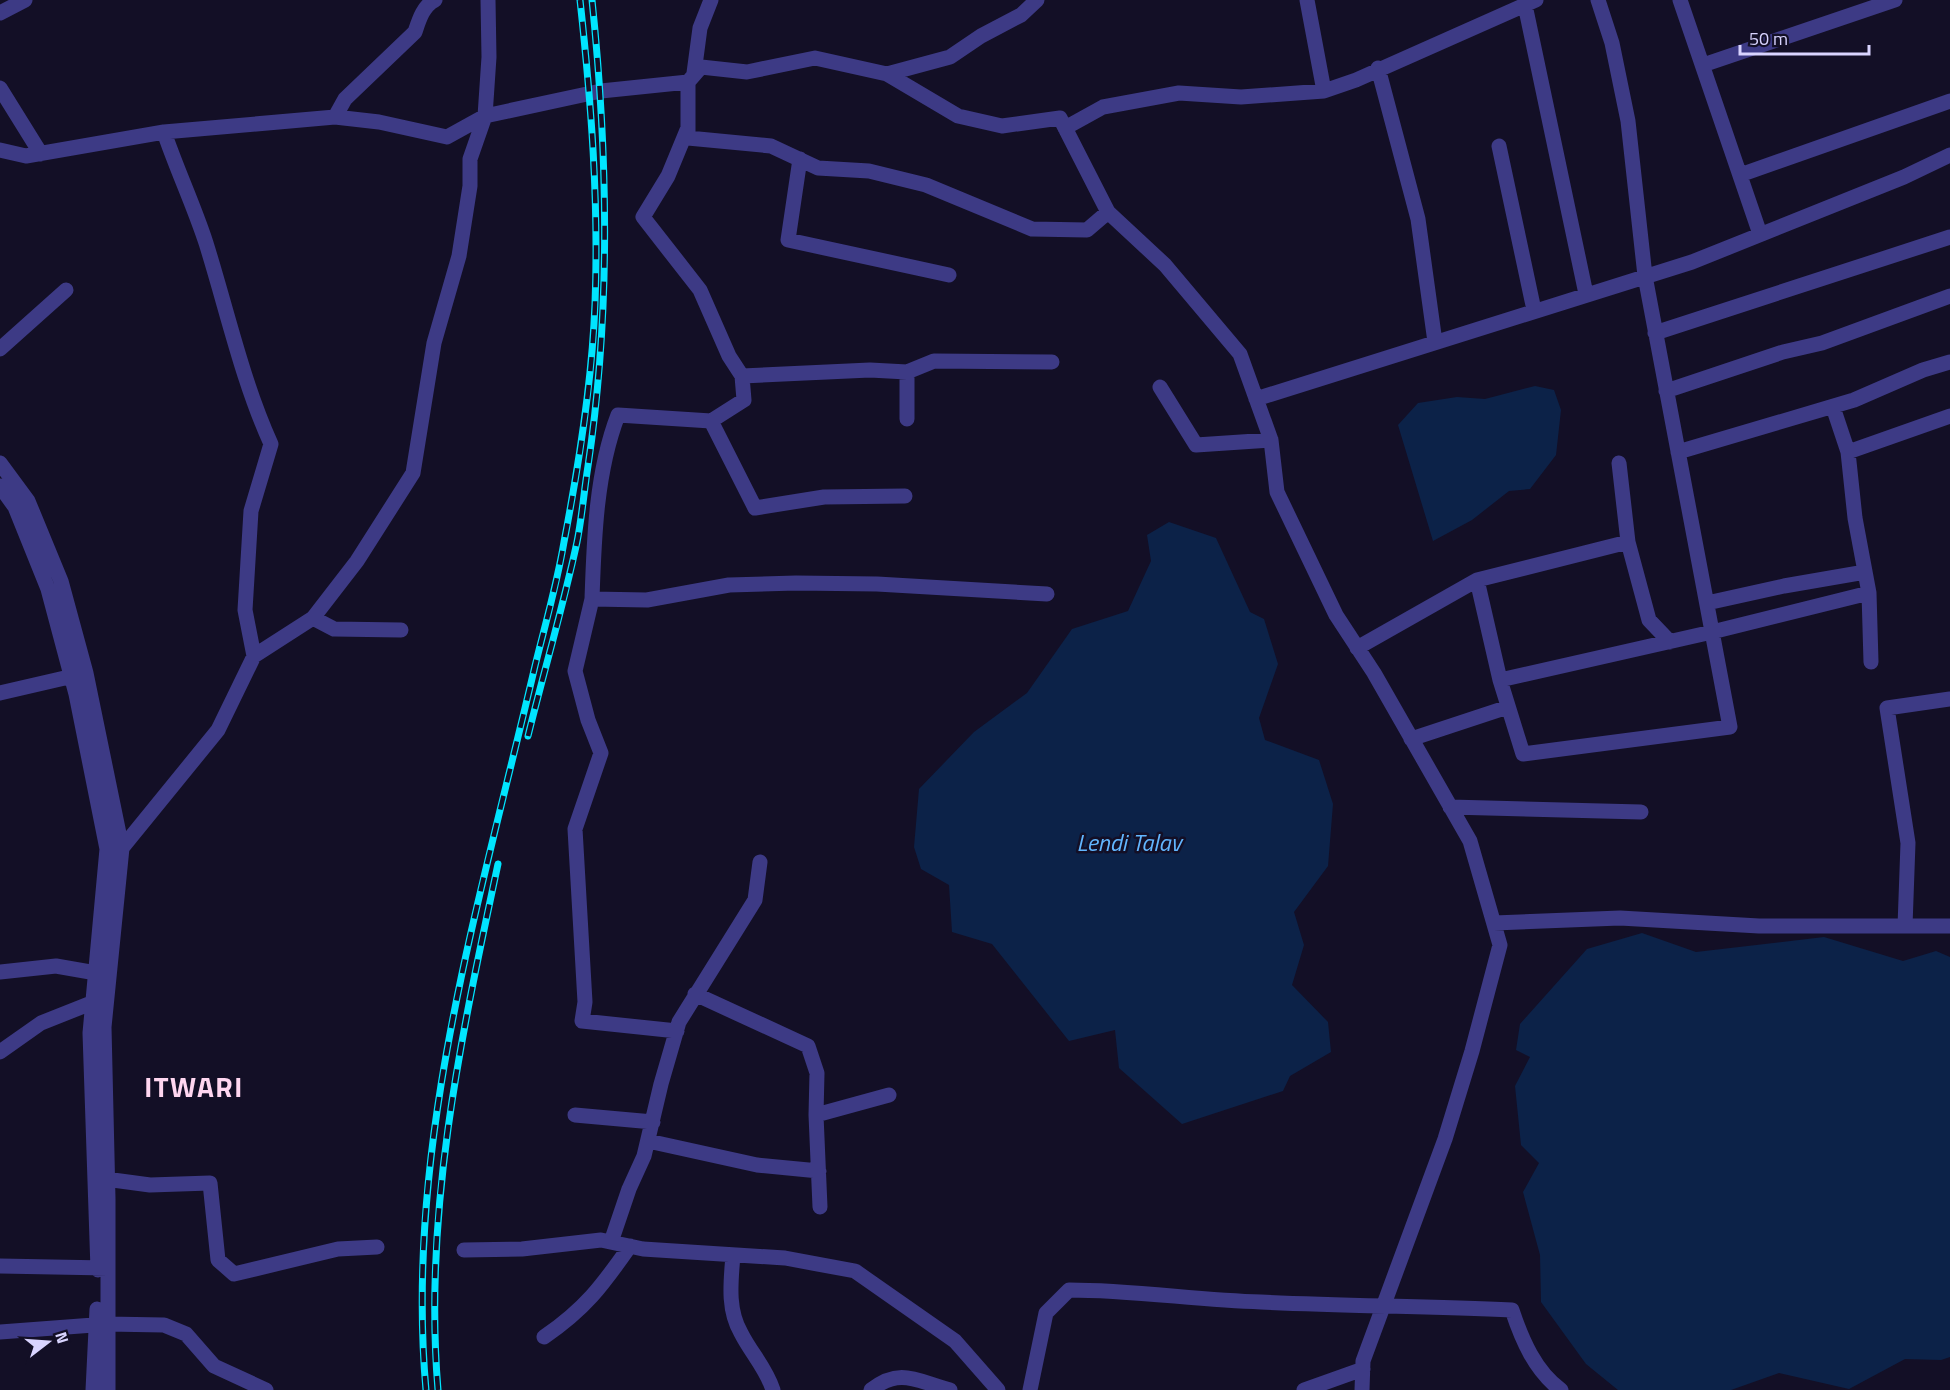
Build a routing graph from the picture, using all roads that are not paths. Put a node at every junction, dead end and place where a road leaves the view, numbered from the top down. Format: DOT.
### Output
graph roads {
  1 [pos="25,0"];
  2 [pos="435,0"];
  3 [pos="488,0"];
  4 [pos="711,0"];
  5 [pos="1037,0"];
  6 [pos="1307,0"];
  7 [pos="1598,0"];
  8 [pos="1680,0"];
  9 [pos="1895,0"];
  10 [pos="1531,3"];
  11 [pos="0,13"];
  12 [pos="1703,65"];
  13 [pos="1378,68"];
  14 [pos="887,74"];
  15 [pos="691,77"];
  16 [pos="0,88"];
  17 [pos="1324,91"];
  18 [pos="1950,101"];
  19 [pos="485,116"];
  20 [pos="335,117"];
  21 [pos="1065,128"];
  22 [pos="687,130"];
  23 [pos="164,132"];
  24 [pos="1499,146"];
  25 [pos="0,150"];
  26 [pos="41,154"];
  27 [pos="1950,155"];
  28 [pos="800,159"];
  29 [pos="1740,175"];
  30 [pos="1108,212"];
  31 [pos="1760,234"];
  32 [pos="1950,237"];
  33 [pos="949,275"];
  34 [pos="1645,276"];
  35 [pos="66,290"];
  36 [pos="1586,294"];
  37 [pos="1950,296"];
  38 [pos="1534,310"];
  39 [pos="1655,333"];
  40 [pos="1435,342"];
  41 [pos="2,343"];
  42 [pos="1052,362"];
  43 [pos="1950,362"];
  44 [pos="907,372"];
  45 [pos="742,376"];
  46 [pos="1160,387"];
  47 [pos="1666,391"];
  48 [pos="1256,399"];
  49 [pos="1833,407"];
  50 [pos="1950,416"];
  51 [pos="907,419"];
  52 [pos="711,421"];
  53 [pos="1271,440"];
  54 [pos="1678,452"];
  55 [pos="1848,452"];
  56 [pos="0,463"];
  57 [pos="1619,463"];
  58 [pos="0,486"];
  59 [pos="905,496"];
  60 [pos="1628,542"];
  61 [pos="1865,572"];
  62 [pos="1477,580"];
  63 [pos="1869,593"];
  64 [pos="1047,594"];
  65 [pos="592,599"];
  66 [pos="1707,603"];
  67 [pos="313,618"];
  68 [pos="401,630"];
  69 [pos="1712,632"];
  70 [pos="1670,642"];
  71 [pos="1357,648"];
  72 [pos="254,656"];
  73 [pos="1871,662"];
  74 [pos="79,675"];
  75 [pos="1500,680"];
  76 [pos="0,693"];
  77 [pos="1950,699"];
  78 [pos="1508,707"];
  79 [pos="1411,739"];
  80 [pos="1450,807"];
  81 [pos="1641,812"];
  82 [pos="114,848"];
  83 [pos="760,862"];
  84 [pos="1494,923"];
  85 [pos="1905,926"];
  86 [pos="1950,926"];
  87 [pos="0,972"];
  88 [pos="96,973"];
  89 [pos="695,994"];
  90 [pos="100,999"];
  91 [pos="677,1031"];
  92 [pos="0,1052"];
  93 [pos="889,1095"];
  94 [pos="575,1115"];
  95 [pos="816,1115"];
  96 [pos="653,1122"];
  97 [pos="648,1141"];
  98 [pos="819,1171"];
  99 [pos="101,1178"];
  100 [pos="820,1207"];
  101 [pos="611,1242"];
  102 [pos="630,1246"];
  103 [pos="377,1247"];
  104 [pos="464,1250"];
  105 [pos="733,1255"];
  106 [pos="0,1266"];
  107 [pos="102,1269"];
  108 [pos="1386,1304"];
  109 [pos="102,1324"];
  110 [pos="0,1332"];
  111 [pos="544,1337"];
  112 [pos="1363,1369"];
  113 [pos="93,1390"];
  114 [pos="108,1390"];
  115 [pos="266,1390"];
  116 [pos="773,1390"];
  117 [pos="871,1390"];
  118 [pos="950,1390"];
  119 [pos="998,1390"];
  120 [pos="1030,1390"];
  121 [pos="1304,1390"];
  122 [pos="1362,1390"];
  123 [pos="1562,1390"];
  1 -- 11 [label="street"];
  2 -- 20 [label="street"];
  3 -- 19 [label="street"];
  4 -- 15 [label="street"];
  5 -- 14 [label="street"];
  6 -- 17 [label="street"];
  7 -- 34 [label="street"];
  8 -- 12 [label="street"];
  9 -- 12 [label="street"];
  10 -- 13 [label="street"];
  10 -- 36 [label="street"];
  12 -- 29 [label="street"];
  13 -- 17 [label="street"];
  13 -- 40 [label="street"];
  14 -- 15 [label="street"];
  14 -- 21 [label="street"];
  15 -- 19 [label="street"];
  15 -- 22 [label="street"];
  16 -- 26 [label="street"];
  17 -- 21 [label="street"];
  18 -- 29 [label="street"];
  19 -- 20 [label="street"];
  19 -- 67 [label="street"];
  20 -- 23 [label="street"];
  21 -- 30 [label="street"];
  22 -- 28 [label="street"];
  22 -- 45 [label="street"];
  23 -- 26 [label="street"];
  23 -- 72 [label="street"];
  24 -- 38 [label="street"];
  25 -- 26 [label="street"];
  27 -- 31 [label="street"];
  28 -- 30 [label="street"];
  28 -- 33 [label="street"];
  29 -- 31 [label="street"];
  30 -- 48 [label="street"];
  31 -- 34 [label="street"];
  32 -- 39 [label="street"];
  34 -- 36 [label="street"];
  34 -- 39 [label="street"];
  35 -- 41 [label="street"];
  36 -- 38 [label="street"];
  37 -- 47 [label="street"];
  38 -- 40 [label="street"];
  39 -- 47 [label="street"];
  40 -- 48 [label="street"];
  42 -- 44 [label="street"];
  43 -- 49 [label="street"];
  44 -- 45 [label="street"];
  44 -- 51 [label="street"];
  45 -- 52 [label="street"];
  46 -- 53 [label="street"];
  47 -- 54 [label="street"];
  48 -- 53 [label="street"];
  49 -- 54 [label="street"];
  49 -- 55 [label="street"];
  50 -- 55 [label="street"];
  52 -- 59 [label="street"];
  52 -- 65 [label="street"];
  53 -- 71 [label="street"];
  54 -- 66 [label="street"];
  55 -- 61 [label="street"];
  56 -- 74 [label="street"];
  57 -- 60 [label="street"];
  58 -- 74 [label="street"];
  60 -- 62 [label="street"];
  60 -- 70 [label="street"];
  61 -- 63 [label="street"];
  61 -- 66 [label="street"];
  62 -- 71 [label="street"];
  62 -- 75 [label="street"];
  63 -- 69 [label="street"];
  63 -- 73 [label="street"];
  64 -- 65 [label="street"];
  65 -- 91 [label="street"];
  66 -- 69 [label="street"];
  67 -- 68 [label="street"];
  67 -- 72 [label="street"];
  69 -- 70 [label="street"];
  69 -- 78 [label="street"];
  70 -- 75 [label="street"];
  71 -- 79 [label="street"];
  72 -- 82 [label="street"];
  74 -- 76 [label="street"];
  74 -- 82 [label="street"];
  75 -- 78 [label="street"];
  77 -- 85 [label="street"];
  78 -- 79 [label="street"];
  79 -- 80 [label="street"];
  80 -- 81 [label="street"];
  80 -- 84 [label="street"];
  82 -- 88 [label="street"];
  82 -- 90 [label="street"];
  83 -- 89 [label="street"];
  84 -- 85 [label="street"];
  84 -- 108 [label="street"];
  85 -- 86 [label="street"];
  87 -- 88 [label="street"];
  88 -- 90 [label="street"];
  89 -- 91 [label="street"];
  89 -- 95 [label="street"];
  90 -- 92 [label="street"];
  90 -- 99 [label="street"];
  91 -- 96 [label="street"];
  93 -- 95 [label="street"];
  94 -- 96 [label="street"];
  95 -- 98 [label="street"];
  96 -- 97 [label="street"];
  97 -- 98 [label="street"];
  97 -- 101 [label="street"];
  98 -- 100 [label="street"];
  99 -- 103 [label="street"];
  99 -- 107 [label="street"];
  101 -- 102 [label="street"];
  101 -- 104 [label="street"];
  102 -- 105 [label="street"];
  102 -- 111 [label="street"];
  105 -- 116 [label="street"];
  105 -- 119 [label="street"];
  106 -- 107 [label="street"];
  107 -- 109 [label="street"];
  108 -- 112 [label="street"];
  108 -- 120 [label="street"];
  108 -- 123 [label="street"];
  109 -- 110 [label="street"];
  109 -- 113 [label="street"];
  109 -- 114 [label="street"];
  109 -- 115 [label="street"];
  112 -- 121 [label="street"];
  112 -- 122 [label="street"];
  117 -- 118 [label="street"];
}
